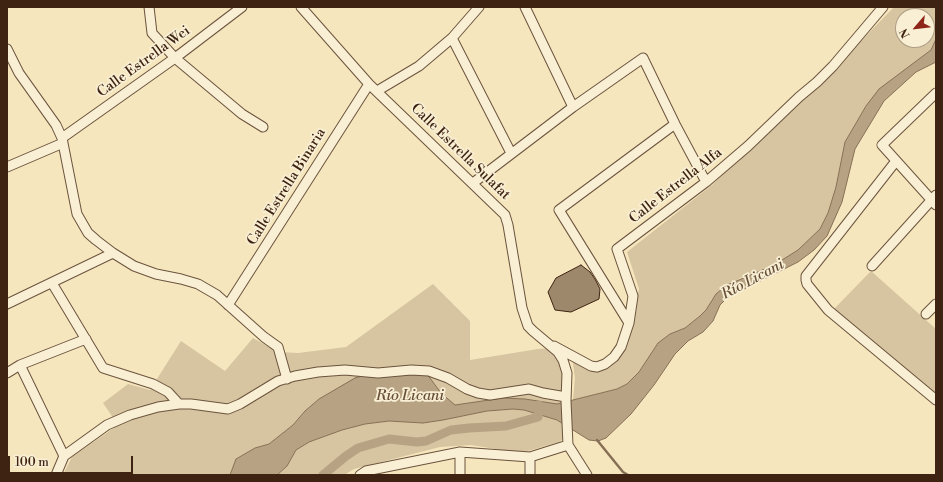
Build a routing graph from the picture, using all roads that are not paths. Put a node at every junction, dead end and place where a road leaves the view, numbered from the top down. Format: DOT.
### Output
graph roads {
  1 [pos="148,7"];
  2 [pos="242,7"];
  3 [pos="301,7"];
  4 [pos="479,7"];
  5 [pos="525,7"];
  6 [pos="878,8"];
  7 [pos="452,38"];
  8 [pos="7,49"];
  9 [pos="175,58"];
  10 [pos="369,84"];
  11 [pos="378,91"];
  12 [pos="936,93"];
  13 [pos="573,107"];
  14 [pos="675,124"];
  15 [pos="263,127"];
  16 [pos="62,141"];
  17 [pos="511,154"];
  18 [pos="896,161"];
  19 [pos="7,167"];
  20 [pos="706,182"];
  21 [pos="473,183"];
  22 [pos="934,200"];
  23 [pos="113,253"];
  24 [pos="872,266"];
  25 [pos="52,283"];
  26 [pos="7,304"];
  27 [pos="936,304"];
  28 [pos="228,306"];
  29 [pos="926,314"];
  30 [pos="629,323"];
  31 [pos="86,339"];
  32 [pos="547,342"];
  33 [pos="20,365"];
  34 [pos="7,373"];
  35 [pos="287,378"];
  36 [pos="566,399"];
  37 [pos="936,400"];
  38 [pos="179,404"];
  39 [pos="568,445"];
  40 [pos="460,452"];
  41 [pos="64,456"];
  42 [pos="530,457"];
  43 [pos="365,474"];
  44 [pos="56,475"];
  45 [pos="460,475"];
  46 [pos="530,475"];
  47 [pos="587,475"];
  1 -- 9 [label="street"];
  2 -- 9 [label="street, Calle Estrella Wei"];
  3 -- 10 [label="street, Calle Estrella Sulafat"];
  4 -- 7 [label="street"];
  5 -- 13 [label="street"];
  6 -- 20 [label="street, Calle Estrella Alfa"];
  7 -- 11 [label="street"];
  7 -- 17 [label="street"];
  8 -- 16 [label="street"];
  9 -- 15 [label="street"];
  9 -- 16 [label="street, Calle Estrella Wei"];
  10 -- 11 [label="street, Calle Estrella Sulafat"];
  10 -- 28 [label="street, Calle Estrella Binaria"];
  11 -- 21 [label="street, Calle Estrella Sulafat"];
  12 -- 18 [label="street"];
  13 -- 14 [label="street"];
  13 -- 17 [label="street"];
  14 -- 20 [label="street"];
  14 -- 30 [label="street"];
  16 -- 19 [label="street, Calle Estrella Wei"];
  16 -- 23 [label="street"];
  17 -- 21 [label="street"];
  18 -- 22 [label="street"];
  18 -- 37 [label="street"];
  20 -- 30 [label="street, Calle Estrella Alfa"];
  21 -- 32 [label="street, Calle Estrella Sulafat"];
  22 -- 24 [label="street"];
  23 -- 25 [label="street"];
  23 -- 28 [label="street"];
  25 -- 26 [label="street"];
  25 -- 31 [label="street"];
  27 -- 29 [label="street"];
  28 -- 35 [label="street"];
  30 -- 32 [label="street, Calle Estrella Alfa"];
  31 -- 33 [label="street"];
  31 -- 38 [label="street"];
  32 -- 36 [label="street, Calle Estrella Sulafat"];
  33 -- 34 [label="street"];
  33 -- 41 [label="street"];
  35 -- 36 [label="street"];
  35 -- 38 [label="street"];
  36 -- 39 [label="street, Calle Estrella Sulafat"];
  38 -- 41 [label="street"];
  39 -- 42 [label="street"];
  39 -- 47 [label="street, Calle Estrella Sulafat"];
  40 -- 42 [label="street"];
  40 -- 43 [label="street"];
  40 -- 45 [label="street"];
  41 -- 44 [label="street"];
  42 -- 46 [label="street"];
}
